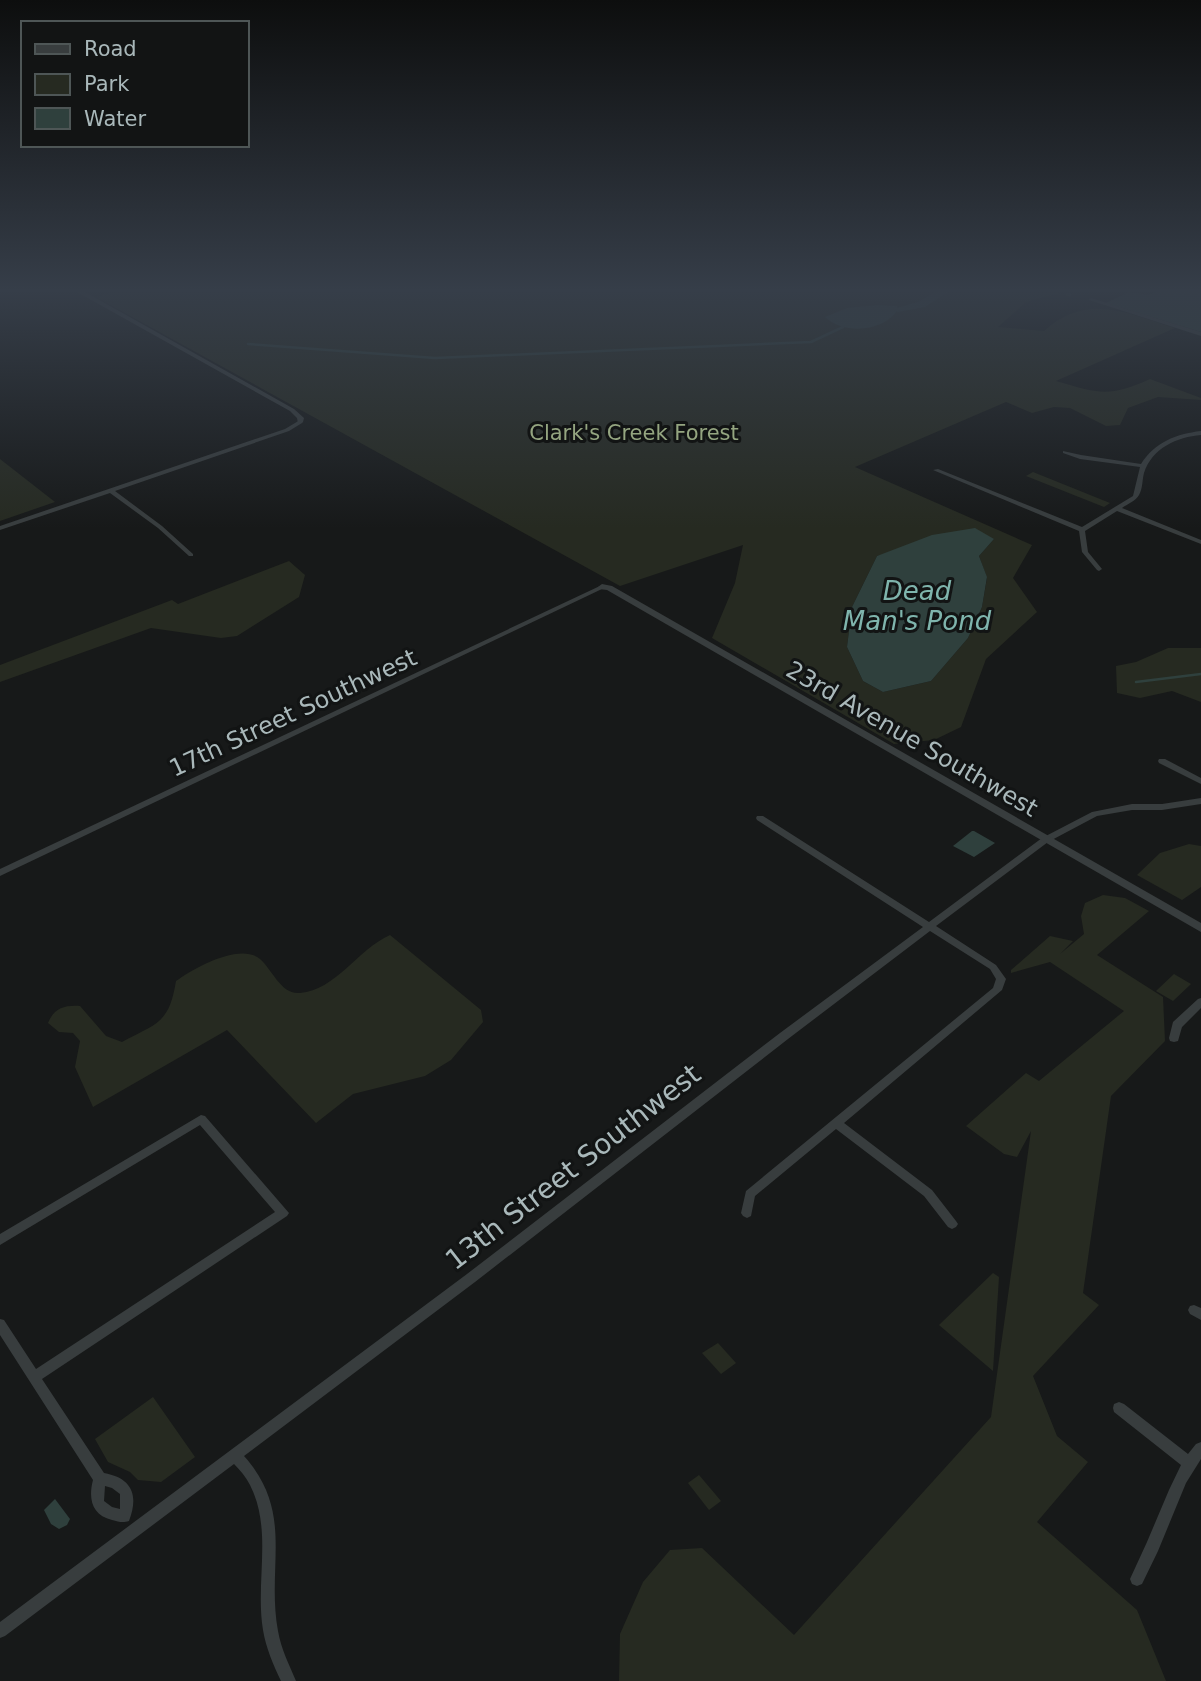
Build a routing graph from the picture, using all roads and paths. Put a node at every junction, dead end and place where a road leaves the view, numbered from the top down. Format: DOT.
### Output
graph roads {
  1 [pos="221,370"];
  2 [pos="300,422"];
  3 [pos="1201,433"];
  4 [pos="1065,452"];
  5 [pos="1143,466"];
  6 [pos="936,470"];
  7 [pos="110,490"];
  8 [pos="1118,509"];
  9 [pos="0,528"];
  10 [pos="1082,530"];
  11 [pos="1201,542"];
  12 [pos="191,555"];
  13 [pos="1099,569"];
  14 [pos="602,587"];
  15 [pos="1162,761"];
  16 [pos="1201,781"];
  17 [pos="1201,801"];
  18 [pos="760,818"];
  19 [pos="1045,840"];
  20 [pos="0,873"];
  21 [pos="930,928"];
  22 [pos="1201,928"];
  23 [pos="1201,1002"];
  24 [pos="1174,1038"];
  25 [pos="836,1123"];
  26 [pos="747,1213"];
  27 [pos="951,1224"];
  28 [pos="0,1240"];
  29 [pos="0,1324"];
  30 [pos="34,1377"];
  31 [pos="1119,1408"];
  32 [pos="1201,1448"];
  33 [pos="235,1455"];
  34 [pos="1189,1463"];
  35 [pos="100,1479"];
  36 [pos="124,1516"];
  37 [pos="134,1531"];
  38 [pos="1137,1578"];
  39 [pos="0,1631"];
  40 [pos="289,1681"];
  1 -- 2 [label="street"];
  2 -- 7 [label="street"];
  3 -- 5 [label="street"];
  4 -- 5 [label="street"];
  5 -- 8 [label="street"];
  6 -- 10 [label="street"];
  7 -- 9 [label="street"];
  7 -- 12 [label="street"];
  8 -- 10 [label="street"];
  8 -- 11 [label="street"];
  10 -- 13 [label="street"];
  14 -- 19 [label="street, 23rd Avenue Southwest"];
  14 -- 20 [label="street, 17th Street Southwest"];
  15 -- 16 [label="street"];
  17 -- 19 [label="street, 13th Street Southwest"];
  18 -- 21 [label="street"];
  19 -- 21 [label="street, 13th Street Southwest"];
  19 -- 22 [label="street, 23rd Avenue Southwest"];
  21 -- 25 [label="street"];
  21 -- 33 [label="street, 13th Street Southwest"];
  23 -- 24 [label="street"];
  25 -- 26 [label="street"];
  25 -- 27 [label="street"];
  28 -- 30 [label="street"];
  29 -- 30 [label="street"];
  30 -- 35 [label="street"];
  31 -- 34 [label="street"];
  32 -- 34 [label="street"];
  33 -- 37 [label="street, 13th Street Southwest"];
  33 -- 40 [label="street"];
  34 -- 38 [label="street"];
  35 -- 36 [label="street"];
  35 -- 36 [label="street"];
  36 -- 37 [label="street"];
  37 -- 39 [label="street, 13th Street Southwest"];
}
